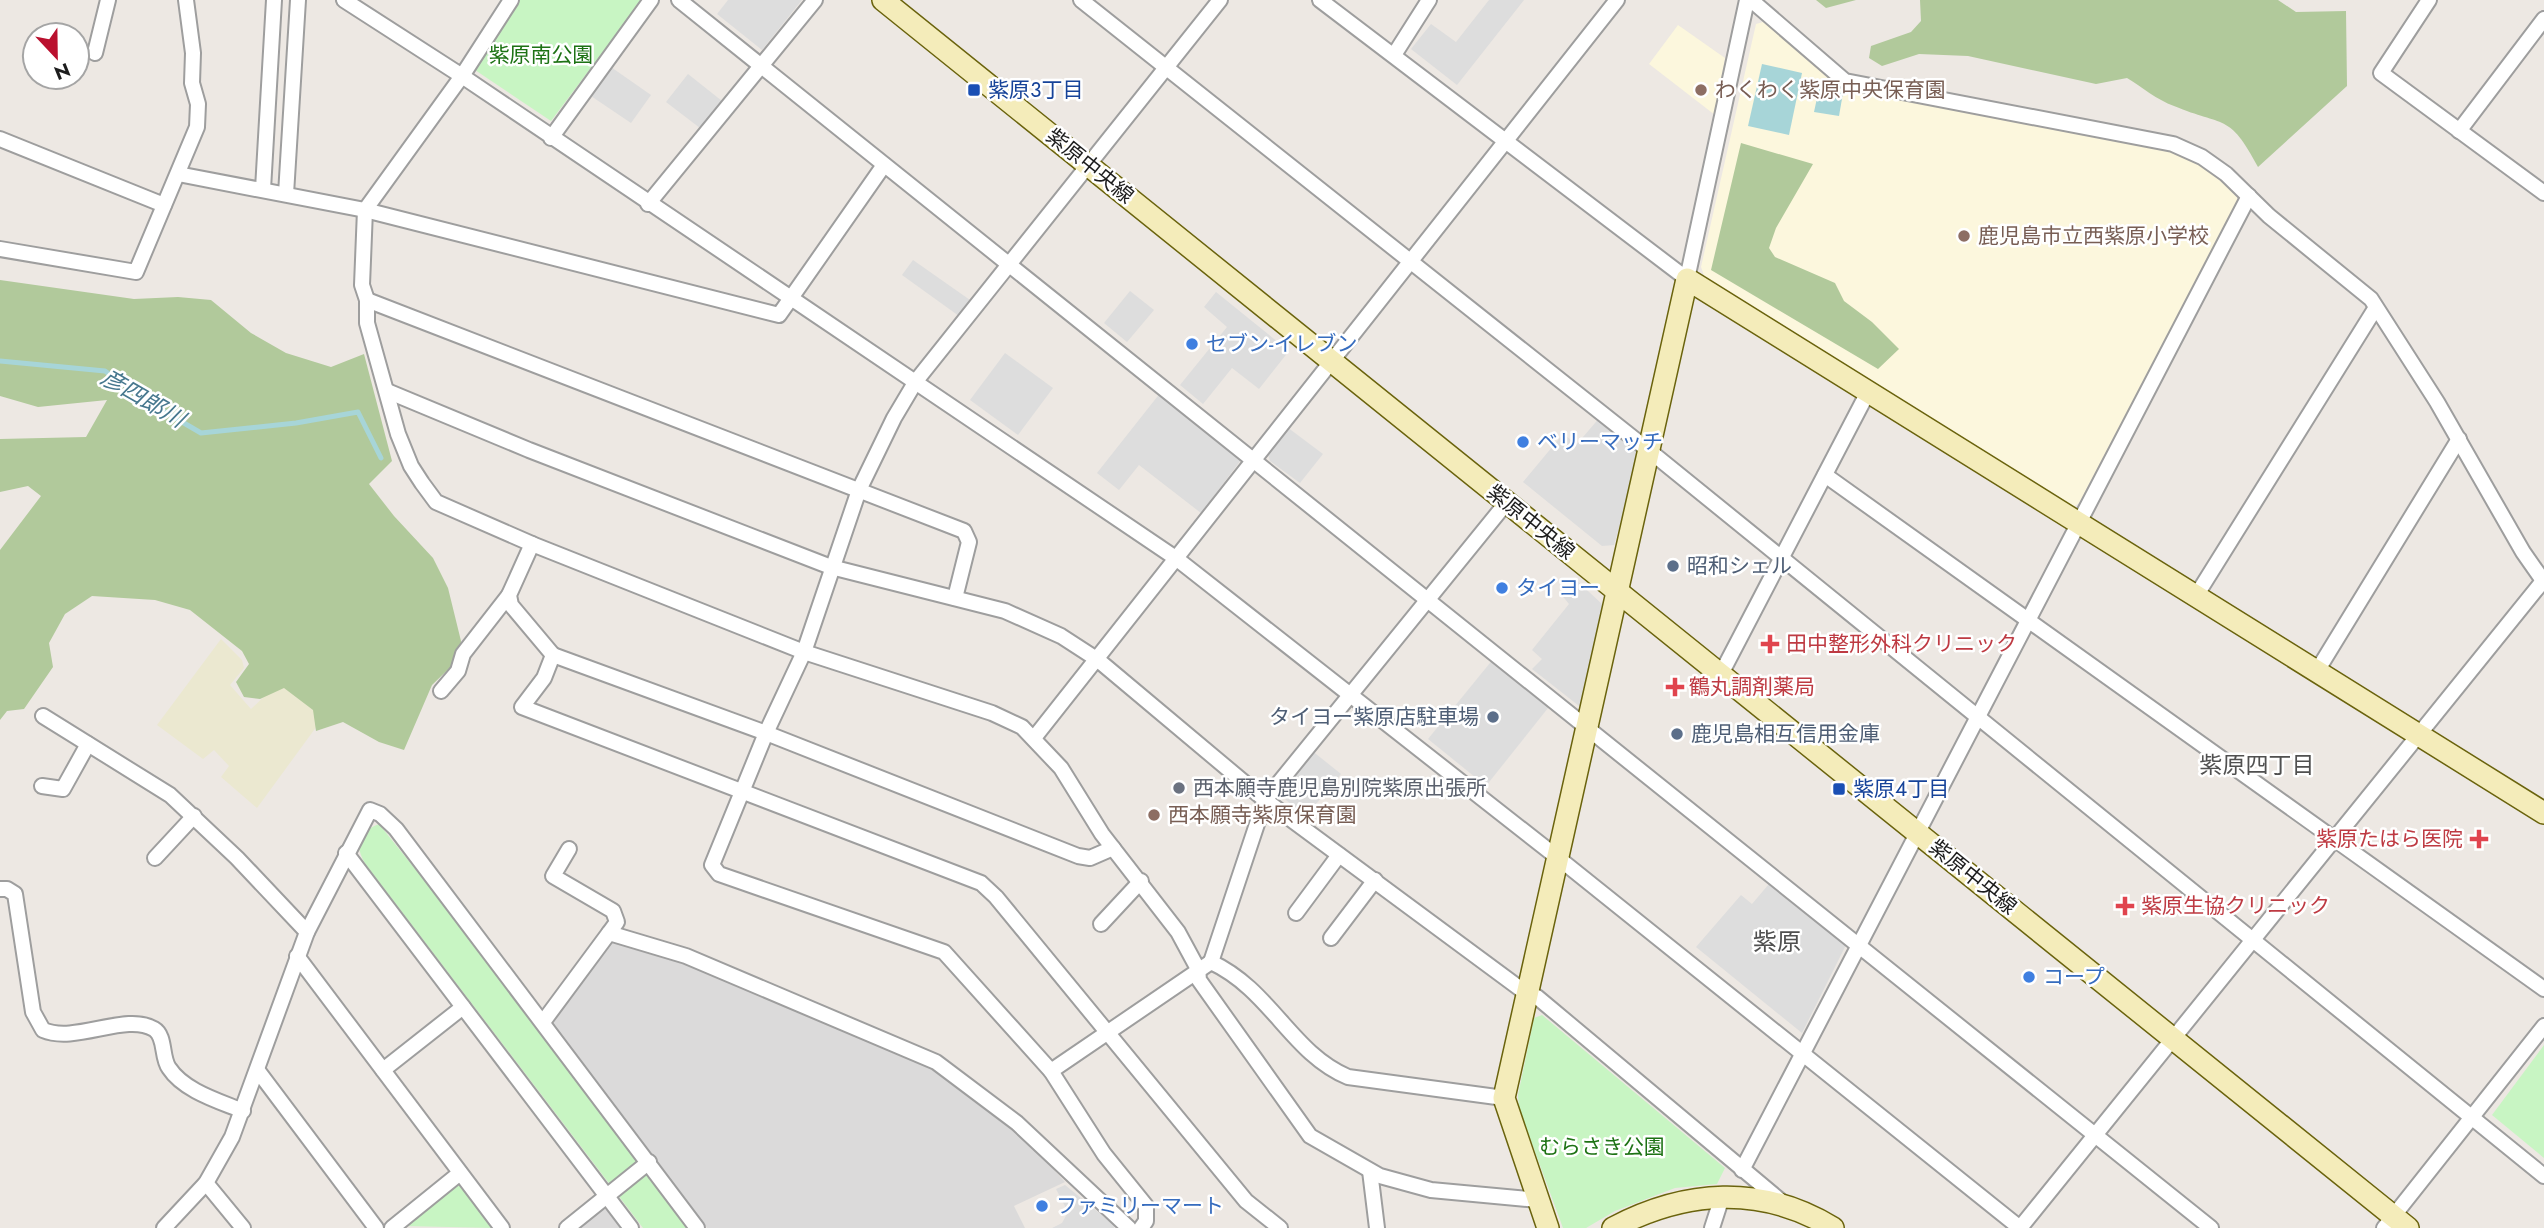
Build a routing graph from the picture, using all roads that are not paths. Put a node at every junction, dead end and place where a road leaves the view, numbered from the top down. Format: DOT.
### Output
graph roads {
  1 [pos="108,0"];
  2 [pos="186,0"];
  3 [pos="274,0"];
  4 [pos="298,0"];
  5 [pos="344,0"];
  6 [pos="511,0"];
  7 [pos="652,0"];
  8 [pos="679,0"];
  9 [pos="815,0"];
  10 [pos="883,0"];
  11 [pos="1081,0"];
  12 [pos="1220,0"];
  13 [pos="1321,0"];
  14 [pos="1429,0"];
  15 [pos="1616,0"];
  16 [pos="1749,0"];
  17 [pos="2429,0"];
  18 [pos="363,5"];
  19 [pos="2544,19"];
  20 [pos="95,52"];
  21 [pos="1394,55"];
  22 [pos="761,65"];
  23 [pos="1166,68"];
  24 [pos="462,76"];
  25 [pos="2459,131"];
  26 [pos="551,138"];
  27 [pos="0,139"];
  28 [pos="1506,140"];
  29 [pos="1087,164"];
  30 [pos="884,165"];
  31 [pos="178,174"];
  32 [pos="264,190"];
  33 [pos="2544,193"];
  34 [pos="286,194"];
  35 [pos="2249,196"];
  36 [pos="648,204"];
  37 [pos="164,205"];
  38 [pos="365,210"];
  39 [pos="0,249"];
  40 [pos="1411,260"];
  41 [pos="1010,263"];
  42 [pos="1687,279"];
  43 [pos="791,298"];
  44 [pos="367,300"];
  45 [pos="2375,309"];
  46 [pos="1332,361"];
  47 [pos="916,381"];
  48 [pos="387,391"];
  49 [pos="1868,391"];
  50 [pos="2459,439"];
  51 [pos="1648,451"];
  52 [pos="1254,461"];
  53 [pos="1825,475"];
  54 [pos="859,490"];
  55 [pos="1507,502"];
  56 [pos="2079,524"];
  57 [pos="532,544"];
  58 [pos="1782,558"];
  59 [pos="1177,559"];
  60 [pos="831,567"];
  61 [pos="2543,582"];
  62 [pos="1616,590"];
  63 [pos="509,595"];
  64 [pos="2196,596"];
  65 [pos="955,598"];
  66 [pos="1427,598"];
  67 [pos="2029,620"];
  68 [pos="804,652"];
  69 [pos="553,655"];
  70 [pos="1098,660"];
  71 [pos="2317,671"];
  72 [pos="1721,674"];
  73 [pos="441,691"];
  74 [pos="1352,695"];
  75 [pos="43,716"];
  76 [pos="1978,717"];
  77 [pos="1586,725"];
  78 [pos="766,733"];
  79 [pos="2419,734"];
  80 [pos="1034,738"];
  81 [pos="88,744"];
  82 [pos="42,786"];
  83 [pos="742,790"];
  84 [pos="1265,800"];
  85 [pos="2544,814"];
  86 [pos="194,816"];
  87 [pos="1919,834"];
  88 [pos="2335,838"];
  89 [pos="1113,848"];
  90 [pos="569,849"];
  91 [pos="346,853"];
  92 [pos="1339,855"];
  93 [pos="1557,857"];
  94 [pos="155,858"];
  95 [pos="1375,880"];
  96 [pos="1140,881"];
  97 [pos="0,889"];
  98 [pos="1296,913"];
  99 [pos="1101,924"];
  100 [pos="307,932"];
  101 [pos="609,933"];
  102 [pos="1331,938"];
  103 [pos="2253,940"];
  104 [pos="1860,945"];
  105 [pos="297,956"];
  106 [pos="1204,966"];
  107 [pos="2544,989"];
  108 [pos="1527,993"];
  109 [pos="463,1007"];
  110 [pos="543,1022"];
  111 [pos="2544,1026"];
  112 [pos="1107,1033"];
  113 [pos="2174,1039"];
  114 [pos="1802,1055"];
  115 [pos="383,1070"];
  116 [pos="258,1071"];
  117 [pos="1051,1071"];
  118 [pos="1504,1098"];
  119 [pos="243,1111"];
  120 [pos="2470,1117"];
  121 [pos="2096,1135"];
  122 [pos="649,1162"];
  123 [pos="1742,1170"];
  124 [pos="1370,1171"];
  125 [pos="460,1173"];
  126 [pos="2544,1176"];
  127 [pos="206,1183"];
  128 [pos="1722,1196"];
  129 [pos="608,1197"];
  130 [pos="1538,1200"];
  131 [pos="1787,1206"];
  132 [pos="2395,1224"];
  133 [pos="164,1228"];
  134 [pos="243,1228"];
  135 [pos="376,1228"];
  136 [pos="392,1228"];
  137 [pos="502,1228"];
  138 [pos="567,1228"];
  139 [pos="631,1228"];
  140 [pos="697,1228"];
  141 [pos="1129,1228"];
  142 [pos="1141,1228"];
  143 [pos="1280,1228"];
  144 [pos="1377,1228"];
  145 [pos="1548,1228"];
  146 [pos="1613,1228"];
  147 [pos="1712,1228"];
  148 [pos="1832,1228"];
  149 [pos="2020,1228"];
  150 [pos="2211,1228"];
  1 -- 20 [label="street"];
  2 -- 31 [label="street"];
  3 -- 32 [label="street"];
  4 -- 34 [label="street"];
  5 -- 18 [label="street"];
  6 -- 24 [label="street"];
  7 -- 26 [label="street"];
  8 -- 22 [label="street"];
  9 -- 22 [label="street"];
  10 -- 29 [label="street, 紫原中央線"];
  11 -- 23 [label="street"];
  12 -- 23 [label="street"];
  13 -- 21 [label="street"];
  14 -- 21 [label="street"];
  15 -- 28 [label="street"];
  16 -- 35 [label="street"];
  16 -- 42 [label="street"];
  17 -- 25 [label="street"];
  18 -- 24 [label="street"];
  19 -- 25 [label="street"];
  21 -- 28 [label="street"];
  22 -- 30 [label="street"];
  22 -- 36 [label="street"];
  23 -- 29 [label="street"];
  23 -- 40 [label="street"];
  24 -- 26 [label="street"];
  24 -- 38 [label="street"];
  25 -- 33 [label="street"];
  26 -- 36 [label="street"];
  27 -- 37 [label="street"];
  28 -- 40 [label="street"];
  28 -- 42 [label="street"];
  29 -- 41 [label="street"];
  29 -- 46 [label="street, 紫原中央線"];
  30 -- 41 [label="street"];
  30 -- 43 [label="street"];
  31 -- 32 [label="street"];
  31 -- 37 [label="street"];
  32 -- 34 [label="street"];
  34 -- 38 [label="street"];
  35 -- 45 [label="street"];
  35 -- 56 [label="street"];
  36 -- 43 [label="street"];
  37 -- 39 [label="street"];
  38 -- 43 [label="street"];
  38 -- 44 [label="street"];
  40 -- 46 [label="street"];
  40 -- 51 [label="street"];
  41 -- 47 [label="street"];
  41 -- 52 [label="street"];
  42 -- 49 [label="street"];
  42 -- 51 [label="street"];
  43 -- 47 [label="street"];
  44 -- 48 [label="street"];
  44 -- 54 [label="street"];
  45 -- 50 [label="street"];
  45 -- 64 [label="street"];
  46 -- 52 [label="street"];
  46 -- 55 [label="street, 紫原中央線"];
  47 -- 54 [label="street"];
  47 -- 59 [label="street"];
  48 -- 57 [label="street"];
  48 -- 60 [label="street"];
  49 -- 53 [label="street"];
  49 -- 56 [label="street"];
  50 -- 61 [label="street"];
  50 -- 71 [label="street"];
  51 -- 58 [label="street"];
  51 -- 62 [label="street"];
  52 -- 59 [label="street"];
  52 -- 66 [label="street"];
  53 -- 58 [label="street"];
  53 -- 67 [label="street"];
  54 -- 60 [label="street"];
  54 -- 65 [label="street"];
  55 -- 62 [label="street, 紫原中央線"];
  55 -- 66 [label="street"];
  56 -- 64 [label="street"];
  56 -- 67 [label="street"];
  57 -- 63 [label="street"];
  57 -- 68 [label="street"];
  58 -- 72 [label="street"];
  58 -- 76 [label="street"];
  59 -- 70 [label="street"];
  59 -- 74 [label="street"];
  60 -- 65 [label="street"];
  60 -- 68 [label="street"];
  61 -- 79 [label="street"];
  62 -- 72 [label="street, 紫原中央線"];
  62 -- 77 [label="street"];
  63 -- 69 [label="street"];
  63 -- 73 [label="street"];
  64 -- 71 [label="street"];
  65 -- 70 [label="street"];
  66 -- 74 [label="street"];
  66 -- 77 [label="street"];
  67 -- 76 [label="street"];
  67 -- 88 [label="street"];
  68 -- 78 [label="street"];
  68 -- 80 [label="street"];
  69 -- 78 [label="street"];
  69 -- 83 [label="street"];
  70 -- 80 [label="street"];
  70 -- 84 [label="street"];
  71 -- 79 [label="street"];
  72 -- 87 [label="street, 紫原中央線"];
  74 -- 84 [label="street"];
  74 -- 93 [label="street"];
  75 -- 81 [label="street"];
  76 -- 87 [label="street"];
  76 -- 103 [label="street"];
  77 -- 93 [label="street"];
  77 -- 104 [label="street"];
  78 -- 83 [label="street"];
  78 -- 89 [label="street"];
  79 -- 85 [label="street"];
  79 -- 88 [label="street"];
  80 -- 89 [label="street"];
  81 -- 82 [label="street"];
  81 -- 86 [label="street"];
  83 -- 112 [label="street"];
  83 -- 117 [label="street"];
  84 -- 92 [label="street"];
  84 -- 106 [label="street"];
  86 -- 94 [label="street"];
  86 -- 100 [label="street"];
  87 -- 104 [label="street"];
  87 -- 113 [label="street, 紫原中央線"];
  88 -- 103 [label="street"];
  88 -- 107 [label="street"];
  89 -- 96 [label="street"];
  90 -- 101 [label="street"];
  91 -- 100 [label="street"];
  91 -- 109 [label="street"];
  91 -- 110 [label="street"];
  92 -- 95 [label="street"];
  92 -- 98 [label="street"];
  93 -- 108 [label="street"];
  93 -- 114 [label="street"];
  95 -- 102 [label="street"];
  95 -- 108 [label="street"];
  96 -- 99 [label="street"];
  96 -- 106 [label="street"];
  97 -- 119 [label="street"];
  100 -- 105 [label="street"];
  101 -- 110 [label="street"];
  101 -- 141 [label="street"];
  103 -- 113 [label="street"];
  103 -- 120 [label="street"];
  104 -- 114 [label="street"];
  104 -- 121 [label="street"];
  105 -- 115 [label="street"];
  105 -- 116 [label="street"];
  106 -- 112 [label="street"];
  106 -- 118 [label="street"];
  106 -- 124 [label="street"];
  108 -- 118 [label="street"];
  108 -- 123 [label="street"];
  109 -- 115 [label="street"];
  109 -- 129 [label="street"];
  110 -- 122 [label="street"];
  111 -- 120 [label="street"];
  112 -- 117 [label="street"];
  112 -- 143 [label="street"];
  113 -- 121 [label="street"];
  113 -- 132 [label="street, 紫原中央線"];
  114 -- 123 [label="street"];
  114 -- 149 [label="street"];
  115 -- 125 [label="street"];
  116 -- 119 [label="street"];
  116 -- 135 [label="street"];
  117 -- 142 [label="street"];
  118 -- 130 [label="street"];
  119 -- 127 [label="street"];
  120 -- 126 [label="street"];
  120 -- 132 [label="street"];
  121 -- 149 [label="street"];
  121 -- 150 [label="street"];
  122 -- 129 [label="street"];
  122 -- 140 [label="street"];
  123 -- 131 [label="street"];
  124 -- 130 [label="street"];
  124 -- 144 [label="street"];
  125 -- 136 [label="street"];
  125 -- 137 [label="street"];
  127 -- 133 [label="street"];
  127 -- 134 [label="street"];
  128 -- 131 [label="street"];
  128 -- 146 [label="street"];
  128 -- 147 [label="street"];
  129 -- 138 [label="street"];
  129 -- 139 [label="street"];
  130 -- 145 [label="street"];
  131 -- 148 [label="street"];
}
